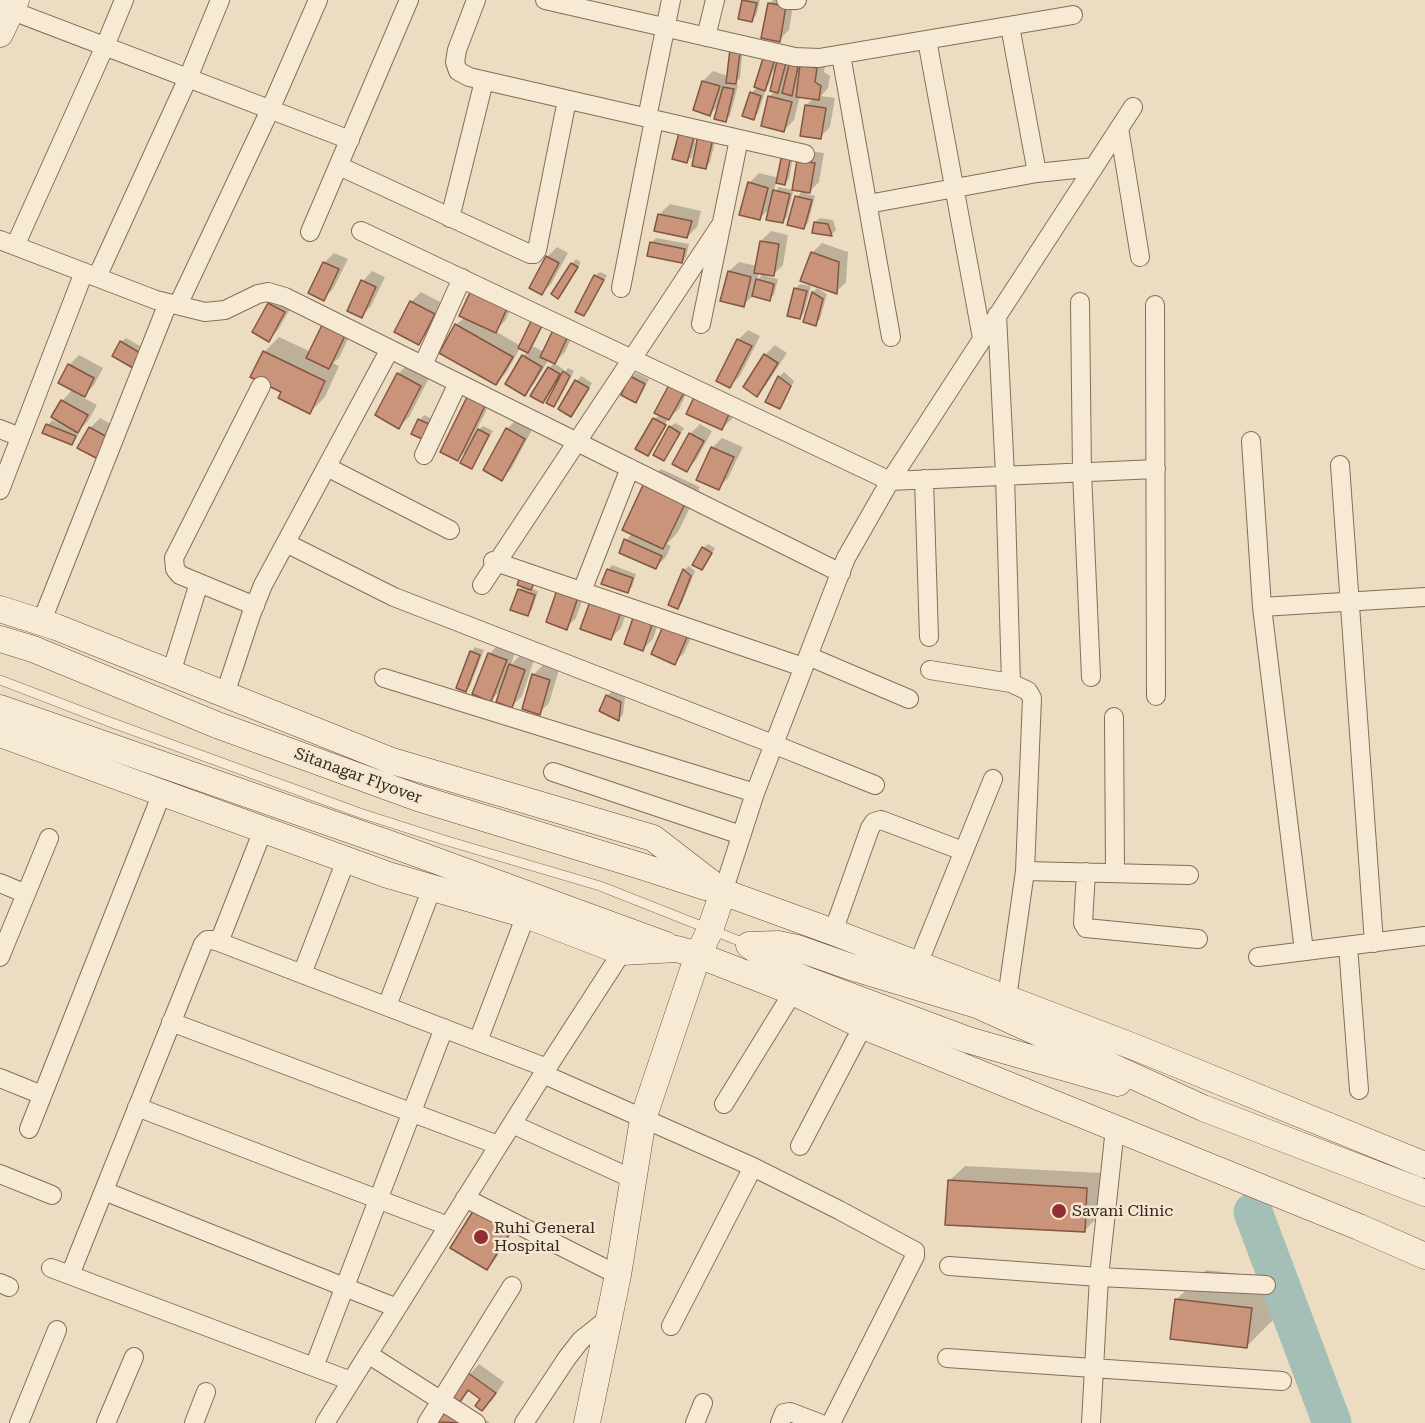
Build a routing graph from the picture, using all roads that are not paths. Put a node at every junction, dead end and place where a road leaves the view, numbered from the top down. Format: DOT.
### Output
graph roads {
  1 [pos="124,0"];
  2 [pos="220,0"];
  3 [pos="318,0"];
  4 [pos="409,0"];
  5 [pos="476,0"];
  6 [pos="544,0"];
  7 [pos="671,0"];
  8 [pos="715,0"];
  9 [pos="786,0"];
  10 [pos="798,0"];
  11 [pos="9,6"];
  12 [pos="1073,15"];
  13 [pos="1010,26"];
  14 [pos="665,27"];
  15 [pos="0,34"];
  16 [pos="706,37"];
  17 [pos="927,40"];
  18 [pos="105,46"];
  19 [pos="841,55"];
  20 [pos="188,78"];
  21 [pos="484,81"];
  22 [pos="567,100"];
  23 [pos="1133,107"];
  24 [pos="270,110"];
  25 [pos="650,119"];
  26 [pos="1119,128"];
  27 [pos="739,139"];
  28 [pos="350,140"];
  29 [pos="805,154"];
  30 [pos="339,166"];
  31 [pos="1094,167"];
  32 [pos="1037,173"];
  33 [pos="954,188"];
  34 [pos="868,204"];
  35 [pos="450,218"];
  36 [pos="722,223"];
  37 [pos="362,231"];
  38 [pos="310,232"];
  39 [pos="5,245"];
  40 [pos="1140,257"];
  41 [pos="91,275"];
  42 [pos="462,278"];
  43 [pos="621,288"];
  44 [pos="1080,302"];
  45 [pos="173,304"];
  46 [pos="1155,304"];
  47 [pos="997,315"];
  48 [pos="701,324"];
  49 [pos="891,337"];
  50 [pos="982,338"];
  51 [pos="390,349"];
  52 [pos="423,365"];
  53 [pos="458,382"];
  54 [pos="261,386"];
  55 [pos="0,429"];
  56 [pos="20,437"];
  57 [pos="1251,441"];
  58 [pos="424,455"];
  59 [pos="1340,465"];
  60 [pos="327,466"];
  61 [pos="630,468"];
  62 [pos="1156,469"];
  63 [pos="1082,472"];
  64 [pos="1005,476"];
  65 [pos="924,479"];
  66 [pos="890,480"];
  67 [pos="0,490"];
  68 [pos="450,530"];
  69 [pos="285,543"];
  70 [pos="493,561"];
  71 [pos="840,573"];
  72 [pos="199,583"];
  73 [pos="482,585"];
  74 [pos="582,591"];
  75 [pos="1425,597"];
  76 [pos="1350,600"];
  77 [pos="255,606"];
  78 [pos="1262,607"];
  79 [pos="0,609"];
  80 [pos="41,622"];
  81 [pos="929,637"];
  82 [pos="0,639"];
  83 [pos="806,662"];
  84 [pos="930,670"];
  85 [pos="171,673"];
  86 [pos="1091,677"];
  87 [pos="384,678"];
  88 [pos="0,680"];
  89 [pos="1011,683"];
  90 [pos="225,694"];
  91 [pos="1156,696"];
  92 [pos="909,699"];
  93 [pos="0,708"];
  94 [pos="1114,717"];
  95 [pos="0,734"];
  96 [pos="774,744"];
  97 [pos="552,772"];
  98 [pos="993,779"];
  99 [pos="875,785"];
  100 [pos="162,793"];
  101 [pos="754,793"];
  102 [pos="263,830"];
  103 [pos="741,835"];
  104 [pos="50,838"];
  105 [pos="963,851"];
  106 [pos="346,860"];
  107 [pos="1025,871"];
  108 [pos="1086,872"];
  109 [pos="1116,873"];
  110 [pos="1189,875"];
  111 [pos="0,883"];
  112 [pos="432,888"];
  113 [pos="723,892"];
  114 [pos="26,894"];
  115 [pos="526,915"];
  116 [pos="710,930"];
  117 [pos="833,932"];
  118 [pos="1425,936"];
  119 [pos="1198,939"];
  120 [pos="623,941"];
  121 [pos="219,942"];
  122 [pos="1374,943"];
  123 [pos="749,945"];
  124 [pos="1348,946"];
  125 [pos="1304,951"];
  126 [pos="688,952"];
  127 [pos="0,957"];
  128 [pos="1258,957"];
  129 [pos="918,964"];
  130 [pos="302,974"];
  131 [pos="793,992"];
  132 [pos="1007,998"];
  133 [pos="387,1006"];
  134 [pos="171,1022"];
  135 [pos="864,1026"];
  136 [pos="444,1028"];
  137 [pos="478,1041"];
  138 [pos="545,1071"];
  139 [pos="0,1078"];
  140 [pos="1359,1090"];
  141 [pos="42,1095"];
  142 [pos="724,1104"];
  143 [pos="138,1107"];
  144 [pos="1203,1107"];
  145 [pos="412,1113"];
  146 [pos="643,1119"];
  147 [pos="512,1124"];
  148 [pos="1115,1128"];
  149 [pos="29,1129"];
  150 [pos="498,1145"];
  151 [pos="800,1146"];
  152 [pos="1425,1165"];
  153 [pos="753,1167"];
  154 [pos="0,1174"];
  155 [pos="633,1179"];
  156 [pos="104,1191"];
  157 [pos="1425,1192"];
  158 [pos="52,1196"];
  159 [pos="465,1198"];
  160 [pos="379,1199"];
  161 [pos="448,1226"];
  162 [pos="1425,1256"];
  163 [pos="949,1266"];
  164 [pos="51,1268"];
  165 [pos="70,1275"];
  166 [pos="618,1275"];
  167 [pos="1099,1277"];
  168 [pos="1266,1285"];
  169 [pos="345,1287"];
  170 [pos="512,1287"];
  171 [pos="397,1308"];
  172 [pos="610,1317"];
  173 [pos="671,1326"];
  174 [pos="57,1330"];
  175 [pos="368,1354"];
  176 [pos="134,1357"];
  177 [pos="947,1358"];
  178 [pos="314,1367"];
  179 [pos="1093,1368"];
  180 [pos="351,1381"];
  181 [pos="1282,1381"];
  182 [pos="206,1392"];
  183 [pos="441,1401"];
  184 [pos="703,1403"];
  185 [pos="19,1423"];
  186 [pos="105,1423"];
  187 [pos="194,1423"];
  188 [pos="324,1423"];
  189 [pos="427,1423"];
  190 [pos="476,1423"];
  191 [pos="524,1423"];
  192 [pos="587,1423"];
  193 [pos="695,1423"];
  194 [pos="780,1423"];
  195 [pos="819,1423"];
  196 [pos="831,1423"];
  197 [pos="1091,1423"];
  1 -- 18 [label="street"];
  2 -- 20 [label="street"];
  3 -- 24 [label="street"];
  4 -- 28 [label="street"];
  5 -- 21 [label="street"];
  6 -- 14 [label="street"];
  7 -- 14 [label="street"];
  8 -- 16 [label="street"];
  9 -- 10 [label="street"];
  11 -- 15 [label="main road"];
  11 -- 18 [label="street"];
  12 -- 13 [label="street"];
  13 -- 17 [label="street"];
  13 -- 32 [label="street"];
  14 -- 16 [label="street"];
  14 -- 25 [label="street"];
  16 -- 19 [label="street"];
  17 -- 19 [label="street"];
  17 -- 33 [label="street"];
  18 -- 20 [label="street"];
  18 -- 39 [label="street"];
  19 -- 34 [label="street"];
  20 -- 24 [label="street"];
  20 -- 41 [label="street"];
  21 -- 22 [label="street"];
  21 -- 35 [label="street"];
  22 -- 25 [label="street"];
  22 -- 35 [label="street"];
  23 -- 26 [label="street"];
  24 -- 28 [label="street"];
  24 -- 45 [label="street"];
  25 -- 27 [label="street"];
  25 -- 43 [label="street"];
  26 -- 31 [label="street"];
  26 -- 40 [label="street"];
  27 -- 29 [label="street"];
  27 -- 36 [label="street"];
  28 -- 30 [label="street"];
  30 -- 35 [label="street"];
  30 -- 38 [label="street"];
  31 -- 32 [label="street"];
  31 -- 47 [label="street"];
  32 -- 33 [label="street"];
  33 -- 34 [label="street"];
  33 -- 50 [label="street"];
  34 -- 49 [label="street"];
  36 -- 48 [label="street"];
  36 -- 73 [label="street"];
  37 -- 42 [label="street"];
  39 -- 41 [label="street"];
  41 -- 45 [label="street"];
  41 -- 56 [label="street"];
  42 -- 52 [label="street"];
  42 -- 66 [label="street"];
  44 -- 63 [label="street"];
  45 -- 51 [label="street"];
  45 -- 80 [label="street"];
  46 -- 62 [label="street"];
  47 -- 50 [label="street"];
  47 -- 64 [label="street"];
  50 -- 66 [label="street"];
  51 -- 52 [label="street"];
  51 -- 60 [label="street"];
  52 -- 53 [label="street"];
  53 -- 58 [label="street"];
  53 -- 61 [label="street"];
  54 -- 72 [label="street"];
  55 -- 56 [label="street"];
  56 -- 67 [label="street"];
  57 -- 78 [label="street"];
  59 -- 76 [label="street"];
  60 -- 68 [label="street"];
  60 -- 69 [label="street"];
  61 -- 71 [label="street"];
  61 -- 74 [label="street"];
  62 -- 63 [label="street"];
  62 -- 91 [label="street"];
  63 -- 64 [label="street"];
  63 -- 86 [label="street"];
  64 -- 65 [label="street"];
  64 -- 89 [label="street"];
  65 -- 66 [label="street"];
  65 -- 81 [label="street"];
  66 -- 71 [label="street"];
  69 -- 77 [label="street"];
  69 -- 96 [label="street"];
  70 -- 74 [label="street"];
  71 -- 83 [label="street"];
  72 -- 77 [label="street"];
  72 -- 85 [label="street"];
  74 -- 83 [label="street"];
  75 -- 76 [label="street"];
  76 -- 78 [label="street"];
  76 -- 122 [label="street"];
  77 -- 90 [label="street"];
  78 -- 125 [label="street"];
  79 -- 80 [label="main road"];
  80 -- 85 [label="main road"];
  82 -- 113 [label="main road, Sitanagar Flyover"];
  83 -- 92 [label="street"];
  83 -- 96 [label="street"];
  84 -- 89 [label="street"];
  85 -- 90 [label="main road"];
  87 -- 101 [label="street"];
  88 -- 116 [label="lane"];
  89 -- 107 [label="street"];
  90 -- 113 [label="main road"];
  93 -- 120 [label="main road"];
  94 -- 109 [label="street"];
  95 -- 100 [label="main road"];
  96 -- 99 [label="street"];
  96 -- 101 [label="street"];
  97 -- 103 [label="street"];
  98 -- 105 [label="street"];
  100 -- 102 [label="main road"];
  100 -- 141 [label="street"];
  101 -- 103 [label="street"];
  102 -- 106 [label="main road"];
  102 -- 121 [label="street"];
  103 -- 113 [label="street"];
  104 -- 114 [label="street"];
  105 -- 117 [label="street"];
  105 -- 129 [label="street"];
  106 -- 112 [label="main road"];
  106 -- 130 [label="street"];
  107 -- 108 [label="street"];
  107 -- 132 [label="street"];
  108 -- 109 [label="street"];
  108 -- 119 [label="street"];
  109 -- 110 [label="street"];
  111 -- 114 [label="street"];
  112 -- 115 [label="main road"];
  112 -- 133 [label="street"];
  113 -- 116 [label="main road"];
  113 -- 117 [label="main road, Sitanagar Flyover"];
  114 -- 127 [label="street"];
  115 -- 120 [label="main road"];
  115 -- 137 [label="street"];
  116 -- 123 [label="lane"];
  116 -- 126 [label="main road"];
  117 -- 129 [label="main road, Sitanagar Flyover"];
  118 -- 122 [label="street"];
  120 -- 126 [label="main road"];
  120 -- 138 [label="street"];
  121 -- 130 [label="street"];
  121 -- 134 [label="street"];
  122 -- 124 [label="street"];
  123 -- 144 [label="main road"];
  123 -- 144 [label="main road"];
  124 -- 125 [label="street"];
  124 -- 140 [label="street"];
  125 -- 128 [label="street"];
  126 -- 131 [label="main road"];
  126 -- 146 [label="main road"];
  129 -- 132 [label="main road, Sitanagar Flyover"];
  130 -- 133 [label="street"];
  131 -- 135 [label="main road"];
  131 -- 142 [label="street"];
  132 -- 152 [label="main road, Sitanagar Flyover"];
  133 -- 136 [label="street"];
  134 -- 143 [label="street"];
  134 -- 145 [label="street"];
  135 -- 148 [label="main road"];
  135 -- 151 [label="street"];
  136 -- 137 [label="street"];
  136 -- 145 [label="street"];
  137 -- 138 [label="street"];
  138 -- 146 [label="street"];
  138 -- 147 [label="street"];
  139 -- 141 [label="street"];
  141 -- 149 [label="street"];
  143 -- 156 [label="street"];
  143 -- 160 [label="street"];
  144 -- 157 [label="main road"];
  145 -- 150 [label="street"];
  145 -- 160 [label="street"];
  146 -- 153 [label="street"];
  146 -- 155 [label="main road"];
  147 -- 150 [label="street"];
  147 -- 155 [label="street"];
  148 -- 162 [label="main road"];
  148 -- 167 [label="street"];
  150 -- 159 [label="street"];
  153 -- 173 [label="street"];
  153 -- 196 [label="street"];
  154 -- 158 [label="street"];
  155 -- 166 [label="main road"];
  156 -- 165 [label="street"];
  156 -- 169 [label="street"];
  159 -- 161 [label="street"];
  159 -- 166 [label="street"];
  160 -- 161 [label="street"];
  160 -- 169 [label="street"];
  161 -- 171 [label="street"];
  163 -- 167 [label="street"];
  164 -- 165 [label="street"];
  165 -- 178 [label="street"];
  166 -- 172 [label="main road"];
  167 -- 168 [label="street"];
  167 -- 179 [label="street"];
  169 -- 171 [label="street"];
  169 -- 178 [label="street"];
  170 -- 183 [label="street"];
  171 -- 175 [label="street"];
  172 -- 191 [label="street"];
  172 -- 192 [label="main road"];
  174 -- 185 [label="street"];
  175 -- 180 [label="street"];
  175 -- 183 [label="street"];
  176 -- 186 [label="street"];
  177 -- 179 [label="street"];
  178 -- 180 [label="street"];
  179 -- 181 [label="street"];
  179 -- 197 [label="street"];
  180 -- 188 [label="street"];
  182 -- 187 [label="street"];
  183 -- 189 [label="street"];
  183 -- 190 [label="street"];
  184 -- 193 [label="street"];
  194 -- 195 [label="street"];
}
